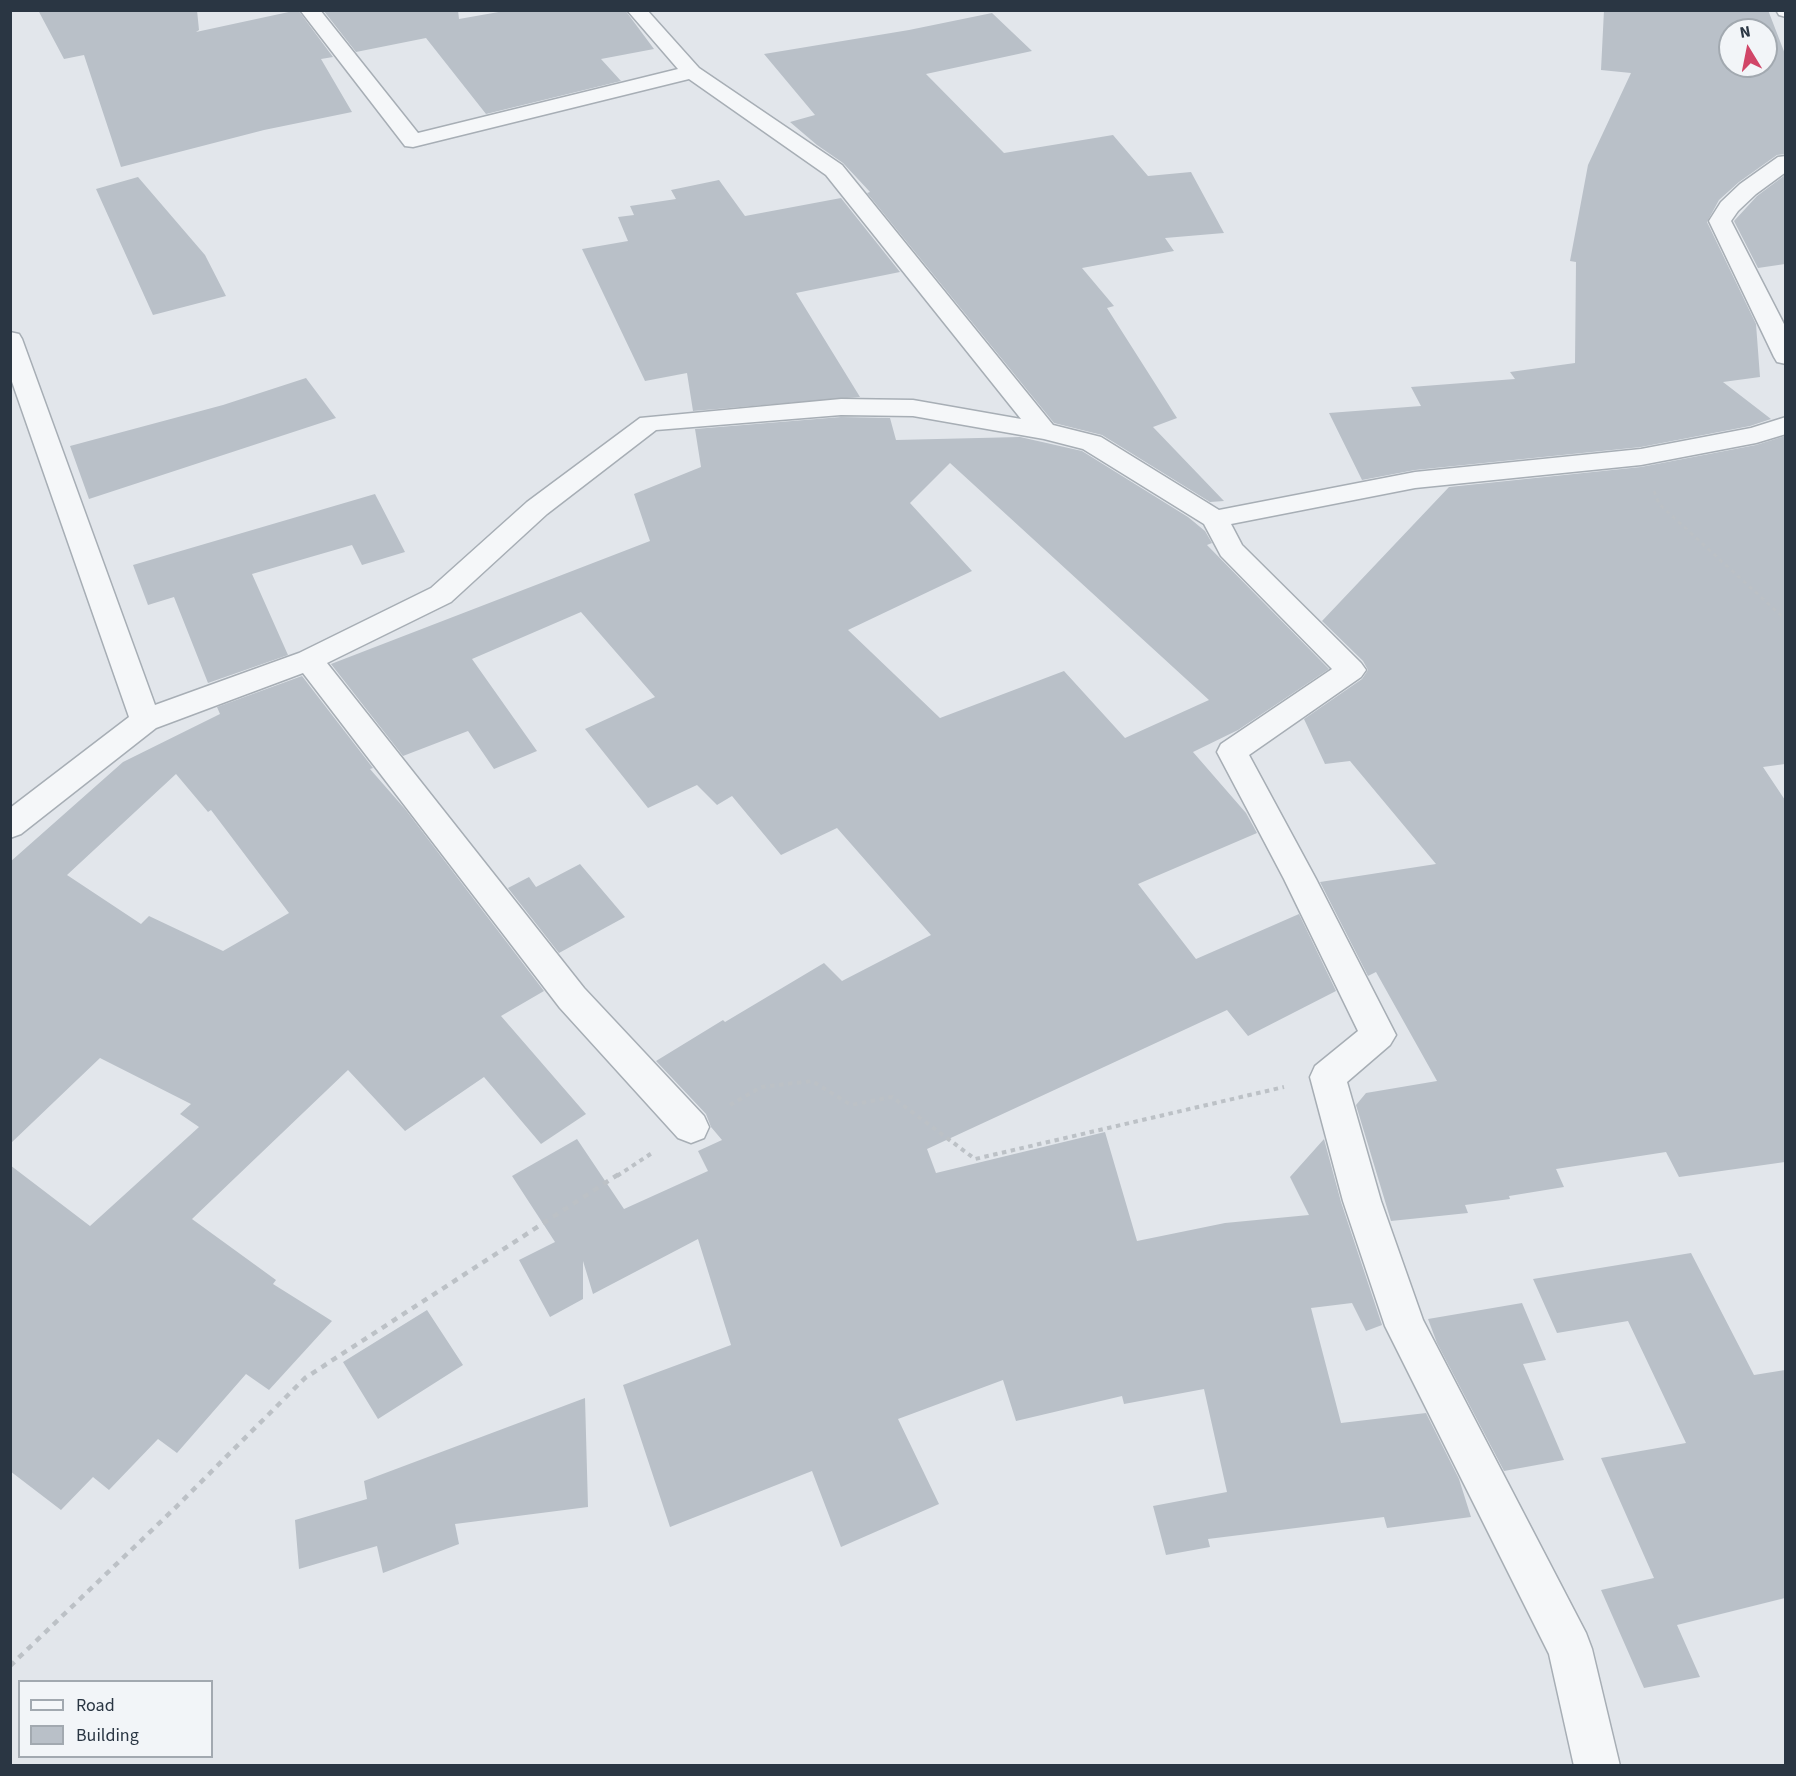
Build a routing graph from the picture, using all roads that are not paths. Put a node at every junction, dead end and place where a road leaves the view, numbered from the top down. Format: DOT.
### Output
graph roads {
  1 [pos="309,10"];
  2 [pos="636,10"];
  3 [pos="692,72"];
  4 [pos="1785,162"];
  5 [pos="10,339"];
  6 [pos="1785,357"];
  7 [pos="1785,425"];
  8 [pos="1044,431"];
  9 [pos="1215,519"];
  10 [pos="309,660"];
  11 [pos="145,720"];
  12 [pos="10,826"];
  13 [pos="691,1127"];
  14 [pos="1597,1766"];
  1 -- 3 [label="street"];
  2 -- 3 [label="street"];
  3 -- 8 [label="street"];
  4 -- 6 [label="street"];
  5 -- 11 [label="street"];
  7 -- 9 [label="street"];
  8 -- 9 [label="street"];
  8 -- 10 [label="street"];
  9 -- 14 [label="street"];
  10 -- 11 [label="street"];
  10 -- 13 [label="street"];
  11 -- 12 [label="street"];
}
